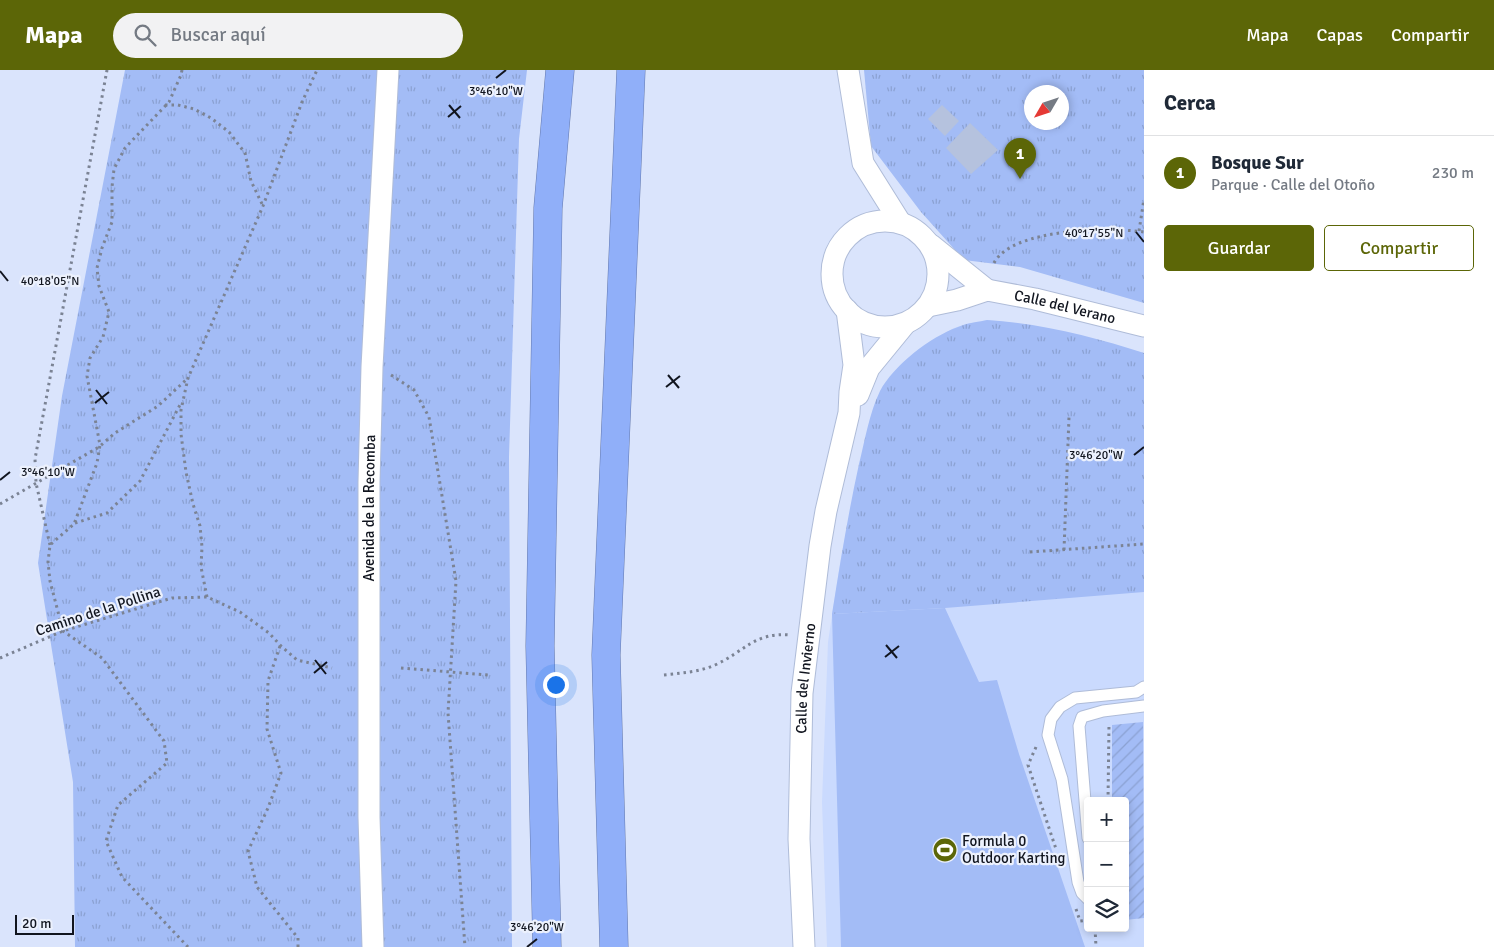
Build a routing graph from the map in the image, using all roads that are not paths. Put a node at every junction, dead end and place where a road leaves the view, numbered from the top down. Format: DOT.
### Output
graph roads {
  1 [pos="388,70"];
  2 [pos="560,70"];
  3 [pos="631,70"];
  4 [pos="848,70"];
  5 [pos="900,222"];
  6 [pos="929,243"];
  7 [pos="987,290"];
  8 [pos="928,306"];
  9 [pos="847,310"];
  10 [pos="904,324"];
  11 [pos="1144,326"];
  12 [pos="850,413"];
  13 [pos="1144,687"];
  14 [pos="1144,706"];
  15 [pos="1085,797"];
  16 [pos="1084,895"];
  17 [pos="373,947"];
  18 [pos="547,947"];
  19 [pos="614,947"];
  20 [pos="804,947"];
  1 -- 17 [label="street, Avenida de la Recomba"];
  2 -- 18 [label="highway"];
  3 -- 19 [label="highway"];
  4 -- 5 [label="street"];
  5 -- 6 [label="street"];
  5 -- 9 [label="street"];
  6 -- 7 [label="street"];
  6 -- 8 [label="street"];
  7 -- 8 [label="street"];
  7 -- 11 [label="street, Calle del Verano"];
  8 -- 10 [label="street"];
  9 -- 10 [label="street"];
  9 -- 12 [label="street, Calle del Invierno"];
  10 -- 12 [label="street, Calle del Invierno"];
  12 -- 20 [label="street, Calle del Invierno"];
  13 -- 16 [label="lane"];
  14 -- 15 [label="lane"];
}
